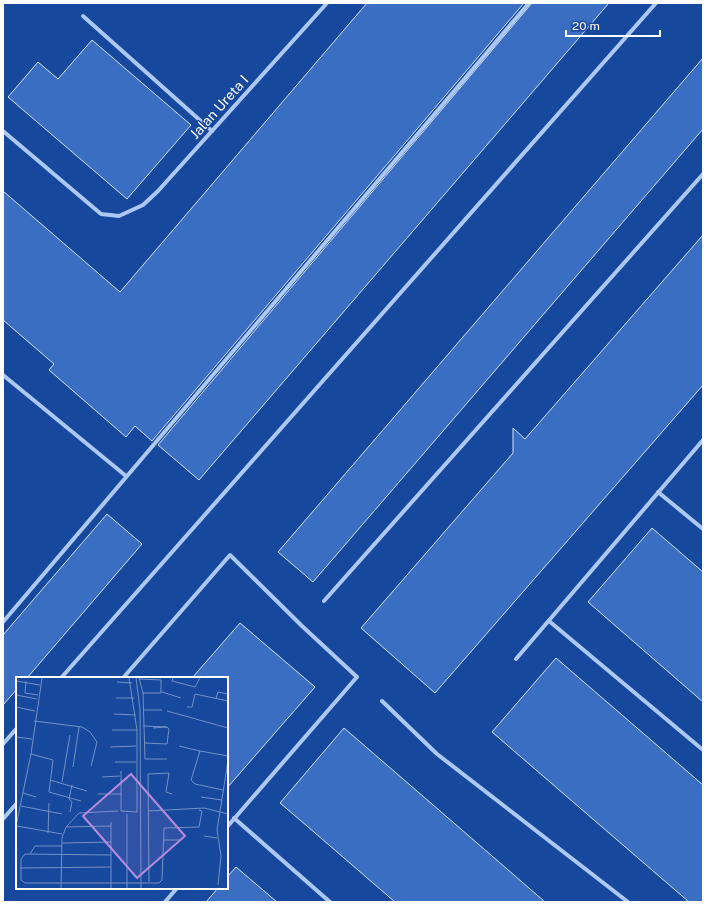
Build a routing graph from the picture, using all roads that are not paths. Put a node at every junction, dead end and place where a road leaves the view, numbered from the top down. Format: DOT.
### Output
graph roads {
  1 [pos="327,3"];
  2 [pos="528,3"];
  3 [pos="656,3"];
  4 [pos="82,16"];
  5 [pos="3,131"];
  6 [pos="212,131"];
  7 [pos="703,174"];
  8 [pos="3,375"];
  9 [pos="703,440"];
  10 [pos="126,476"];
  11 [pos="658,492"];
  12 [pos="703,529"];
  13 [pos="324,601"];
  14 [pos="549,621"];
  15 [pos="3,622"];
  16 [pos="516,659"];
  17 [pos="62,677"];
  18 [pos="124,677"];
  19 [pos="382,701"];
  20 [pos="16,729"];
  21 [pos="3,744"];
  22 [pos="703,750"];
  23 [pos="16,804"];
  24 [pos="234,818"];
  25 [pos="3,819"];
  26 [pos="228,826"];
  27 [pos="176,889"];
  28 [pos="166,902"];
  29 [pos="330,902"];
  30 [pos="628,902"];
  1 -- 6 [label="street, Jalan Ureta I"];
  2 -- 10 [label="street"];
  3 -- 17 [label="street"];
  4 -- 6 [label="street"];
  5 -- 6 [label="street, Jalan Ureta I"];
  7 -- 13 [label="street"];
  8 -- 10 [label="street"];
  9 -- 11 [label="street"];
  10 -- 15 [label="street"];
  11 -- 12 [label="street"];
  11 -- 14 [label="street"];
  14 -- 16 [label="street"];
  14 -- 22 [label="street"];
  18 -- 24 [label="street"];
  19 -- 30 [label="street"];
  20 -- 21 [label="street"];
  23 -- 25 [label="street"];
  24 -- 26 [label="street"];
  24 -- 29 [label="street"];
  27 -- 28 [label="street"];
}
